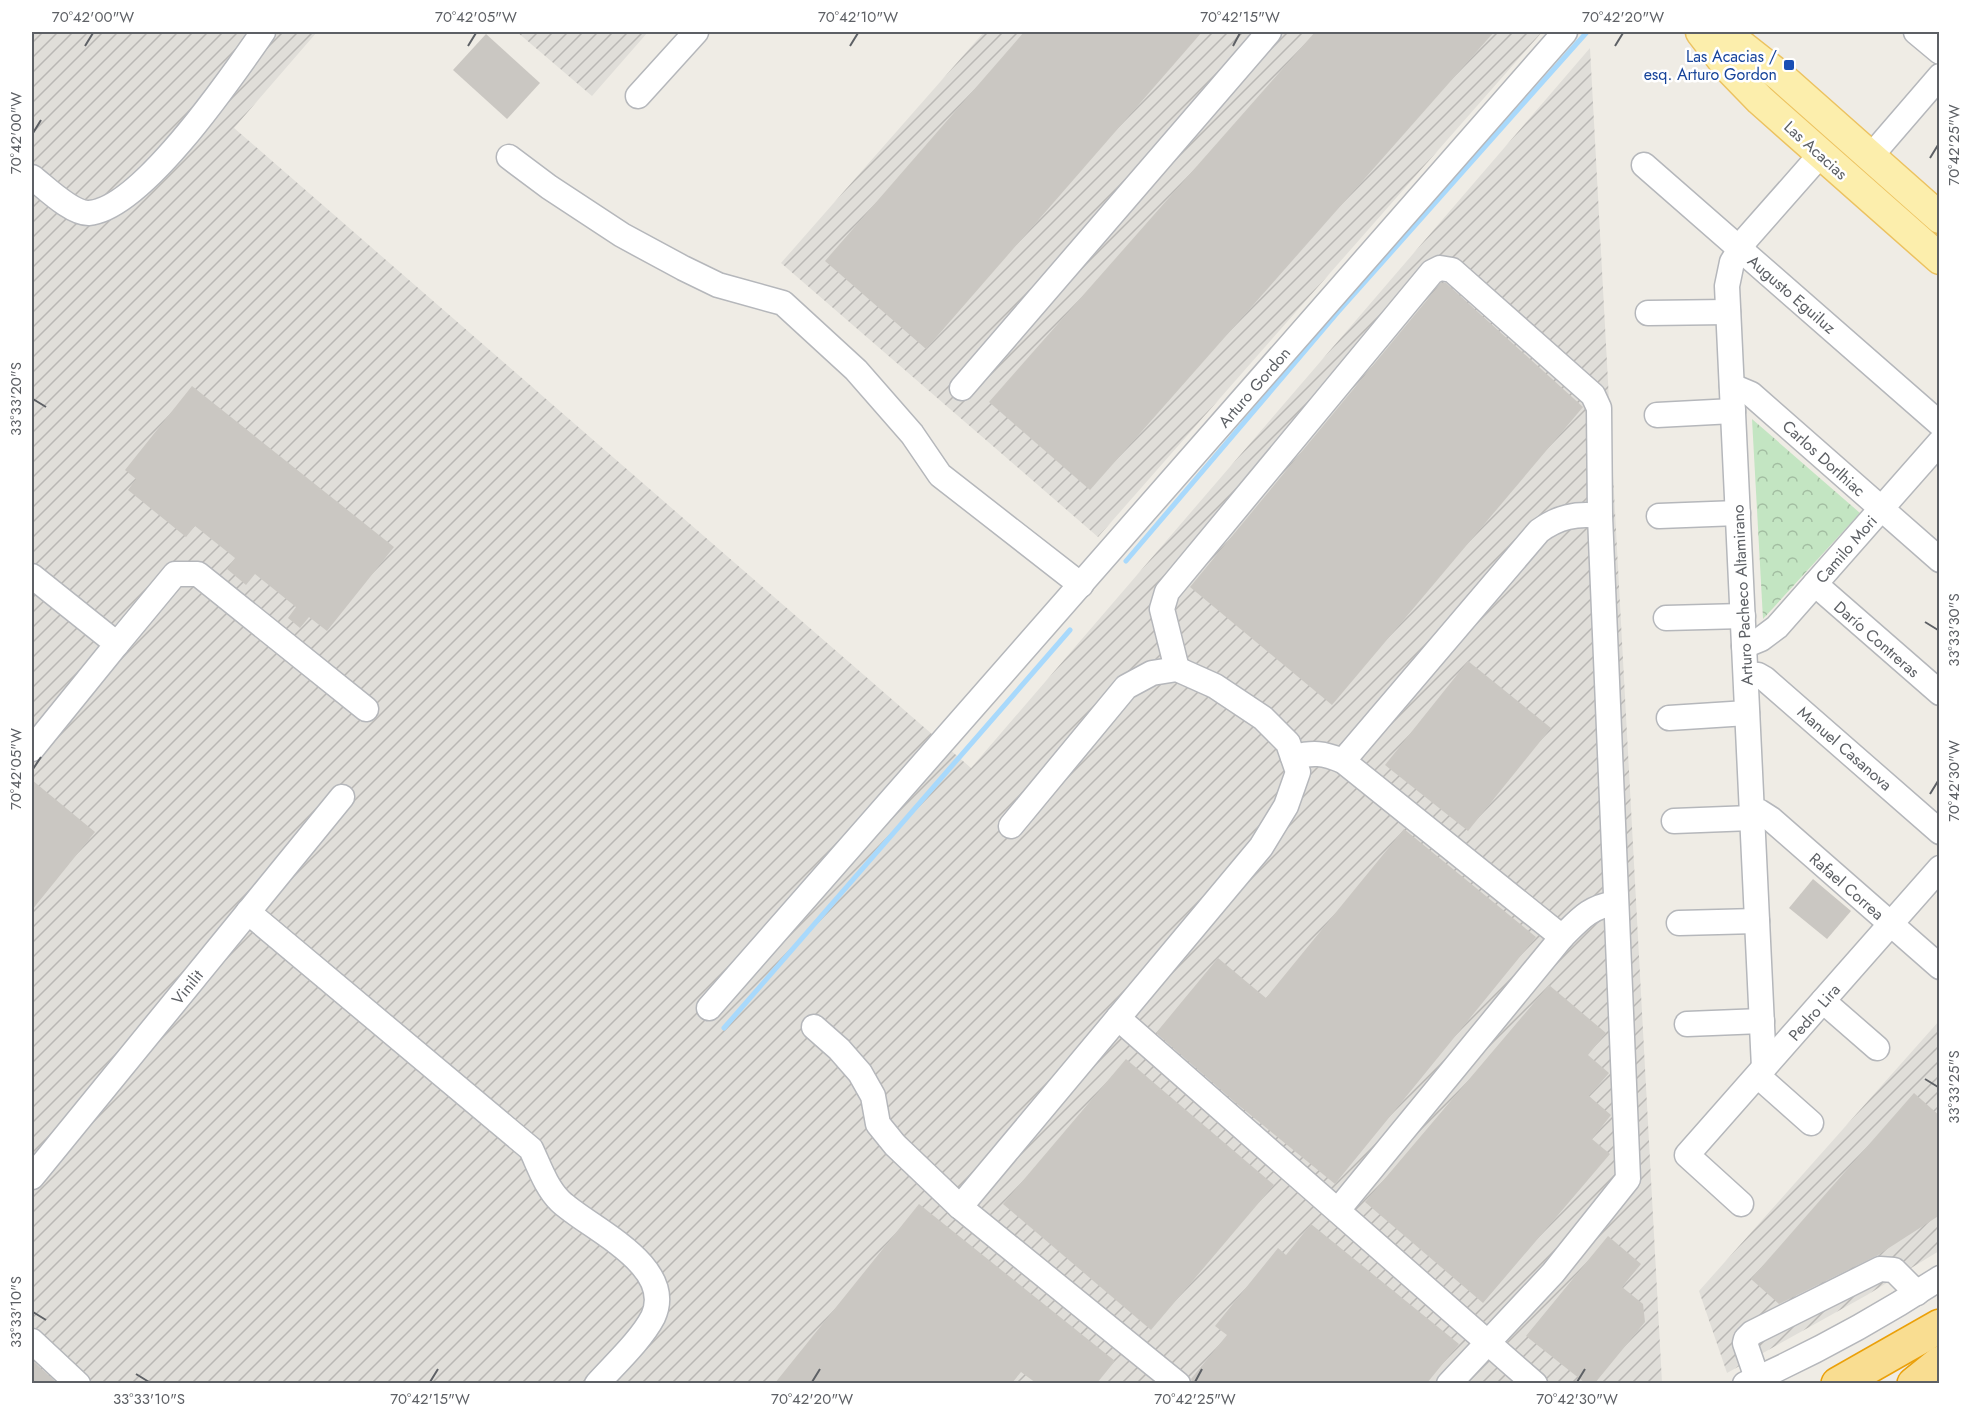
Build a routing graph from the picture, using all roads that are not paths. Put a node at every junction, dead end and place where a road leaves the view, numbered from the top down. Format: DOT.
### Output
graph roads {
  1 [pos="263,32"];
  2 [pos="696,32"];
  3 [pos="1269,32"];
  4 [pos="1565,32"];
  5 [pos="1701,32"];
  6 [pos="1724,32"];
  7 [pos="1916,32"];
  8 [pos="1940,52"];
  9 [pos="1940,76"];
  10 [pos="1781,77"];
  11 [pos="638,96"];
  12 [pos="1760,100"];
  13 [pos="1821,154"];
  14 [pos="1871,156"];
  15 [pos="508,157"];
  16 [pos="1644,165"];
  17 [pos="32,177"];
  18 [pos="1940,218"];
  19 [pos="1740,248"];
  20 [pos="1940,259"];
  21 [pos="1728,312"];
  22 [pos="1648,313"];
  23 [pos="1732,386"];
  24 [pos="962,388"];
  25 [pos="1733,411"];
  26 [pos="1657,415"];
  27 [pos="1940,424"];
  28 [pos="1940,442"];
  29 [pos="1881,509"];
  30 [pos="1738,513"];
  31 [pos="1600,516"];
  32 [pos="1659,516"];
  33 [pos="1940,560"];
  34 [pos="32,576"];
  35 [pos="1815,584"];
  36 [pos="1081,585"];
  37 [pos="1743,616"];
  38 [pos="1666,618"];
  39 [pos="117,644"];
  40 [pos="1744,646"];
  41 [pos="1177,669"];
  42 [pos="1746,674"];
  43 [pos="1940,693"];
  44 [pos="366,710"];
  45 [pos="1748,713"];
  46 [pos="1669,718"];
  47 [pos="32,749"];
  48 [pos="1293,757"];
  49 [pos="1343,761"];
  50 [pos="342,797"];
  51 [pos="1752,814"];
  52 [pos="1674,821"];
  53 [pos="1011,826"];
  54 [pos="1940,832"];
  55 [pos="1940,868"];
  56 [pos="1616,903"];
  57 [pos="248,912"];
  58 [pos="1758,921"];
  59 [pos="1679,923"];
  60 [pos="1890,924"];
  61 [pos="1562,938"];
  62 [pos="1940,967"];
  63 [pos="1823,1001"];
  64 [pos="709,1008"];
  65 [pos="1118,1018"];
  66 [pos="1762,1021"];
  67 [pos="1687,1024"];
  68 [pos="814,1027"];
  69 [pos="1877,1048"];
  70 [pos="1761,1072"];
  71 [pos="1810,1123"];
  72 [pos="32,1177"];
  73 [pos="1741,1204"];
  74 [pos="960,1207"];
  75 [pos="1338,1209"];
  76 [pos="1940,1278"];
  77 [pos="1917,1293"];
  78 [pos="1940,1326"];
  79 [pos="32,1341"];
  80 [pos="1489,1342"];
  81 [pos="1940,1362"];
  82 [pos="1751,1381"];
  83 [pos="78,1383"];
  84 [pos="597,1383"];
  85 [pos="1178,1383"];
  86 [pos="1449,1383"];
  87 [pos="1535,1383"];
  88 [pos="1838,1383"];
  89 [pos="1914,1383"];
  1 -- 17 [label="street"];
  2 -- 11 [label="street"];
  3 -- 24 [label="street"];
  4 -- 36 [label="street, Arturo Gordon"];
  5 -- 12 [label="main road, Las Acacias"];
  6 -- 10 [label="main road, Las Acacias"];
  7 -- 8 [label="street"];
  9 -- 14 [label="street"];
  10 -- 12 [label="main road"];
  10 -- 14 [label="main road, Las Acacias"];
  12 -- 13 [label="main road, Las Acacias"];
  13 -- 19 [label="street, Arturo Pacheco Altamirano"];
  13 -- 20 [label="main road, Las Acacias"];
  14 -- 18 [label="main road, Las Acacias"];
  15 -- 36 [label="street"];
  16 -- 19 [label="street, Augusto Eguiluz"];
  19 -- 21 [label="street, Arturo Pacheco Altamirano"];
  19 -- 27 [label="street, Augusto Eguiluz"];
  21 -- 22 [label="street"];
  21 -- 23 [label="street, Arturo Pacheco Altamirano"];
  23 -- 25 [label="street, Arturo Pacheco Altamirano"];
  23 -- 29 [label="street, Carlos Dorlhiac"];
  25 -- 26 [label="street"];
  25 -- 30 [label="street, Arturo Pacheco Altamirano"];
  28 -- 29 [label="street, Camilo Mori"];
  29 -- 33 [label="street, Carlos Dorlhiac"];
  29 -- 35 [label="street, Camilo Mori"];
  30 -- 32 [label="street"];
  30 -- 37 [label="street, Arturo Pacheco Altamirano"];
  31 -- 41 [label="street"];
  31 -- 49 [label="street"];
  31 -- 56 [label="street"];
  34 -- 39 [label="street"];
  35 -- 40 [label="street, Camilo Mori"];
  35 -- 43 [label="street, Darío Contreras"];
  36 -- 64 [label="street, Arturo Gordon"];
  37 -- 38 [label="street"];
  37 -- 40 [label="street, Arturo Pacheco Altamirano"];
  39 -- 44 [label="street"];
  39 -- 47 [label="street"];
  40 -- 42 [label="street, Arturo Pacheco Altamirano"];
  41 -- 48 [label="street"];
  41 -- 53 [label="street"];
  42 -- 45 [label="street, Arturo Pacheco Altamirano"];
  42 -- 54 [label="street, Manuel Casanova"];
  45 -- 46 [label="street"];
  45 -- 51 [label="street, Arturo Pacheco Altamirano"];
  48 -- 49 [label="street"];
  48 -- 65 [label="street"];
  49 -- 61 [label="street"];
  50 -- 57 [label="street, Vinilit"];
  51 -- 52 [label="street"];
  51 -- 58 [label="street, Arturo Pacheco Altamirano"];
  51 -- 60 [label="street, Rafael Correa"];
  55 -- 60 [label="street, Pedro Lira"];
  56 -- 61 [label="street"];
  56 -- 80 [label="street"];
  57 -- 72 [label="street, Vinilit"];
  57 -- 84 [label="street"];
  58 -- 59 [label="street"];
  58 -- 66 [label="street, Arturo Pacheco Altamirano"];
  60 -- 62 [label="street, Rafael Correa"];
  60 -- 63 [label="street, Pedro Lira"];
  61 -- 75 [label="street"];
  63 -- 69 [label="street"];
  63 -- 70 [label="street, Pedro Lira"];
  65 -- 74 [label="street"];
  65 -- 75 [label="street"];
  66 -- 67 [label="street"];
  66 -- 70 [label="street, Arturo Pacheco Altamirano"];
  68 -- 74 [label="street"];
  70 -- 71 [label="street"];
  70 -- 73 [label="street, Pedro Lira"];
  74 -- 85 [label="street"];
  75 -- 80 [label="street"];
  76 -- 77 [label="street"];
  77 -- 82 [label="street"];
  77 -- 82 [label="street"];
  78 -- 88 [label="highway"];
  79 -- 83 [label="street"];
  80 -- 86 [label="street"];
  80 -- 87 [label="street"];
  81 -- 89 [label="highway"];
}
